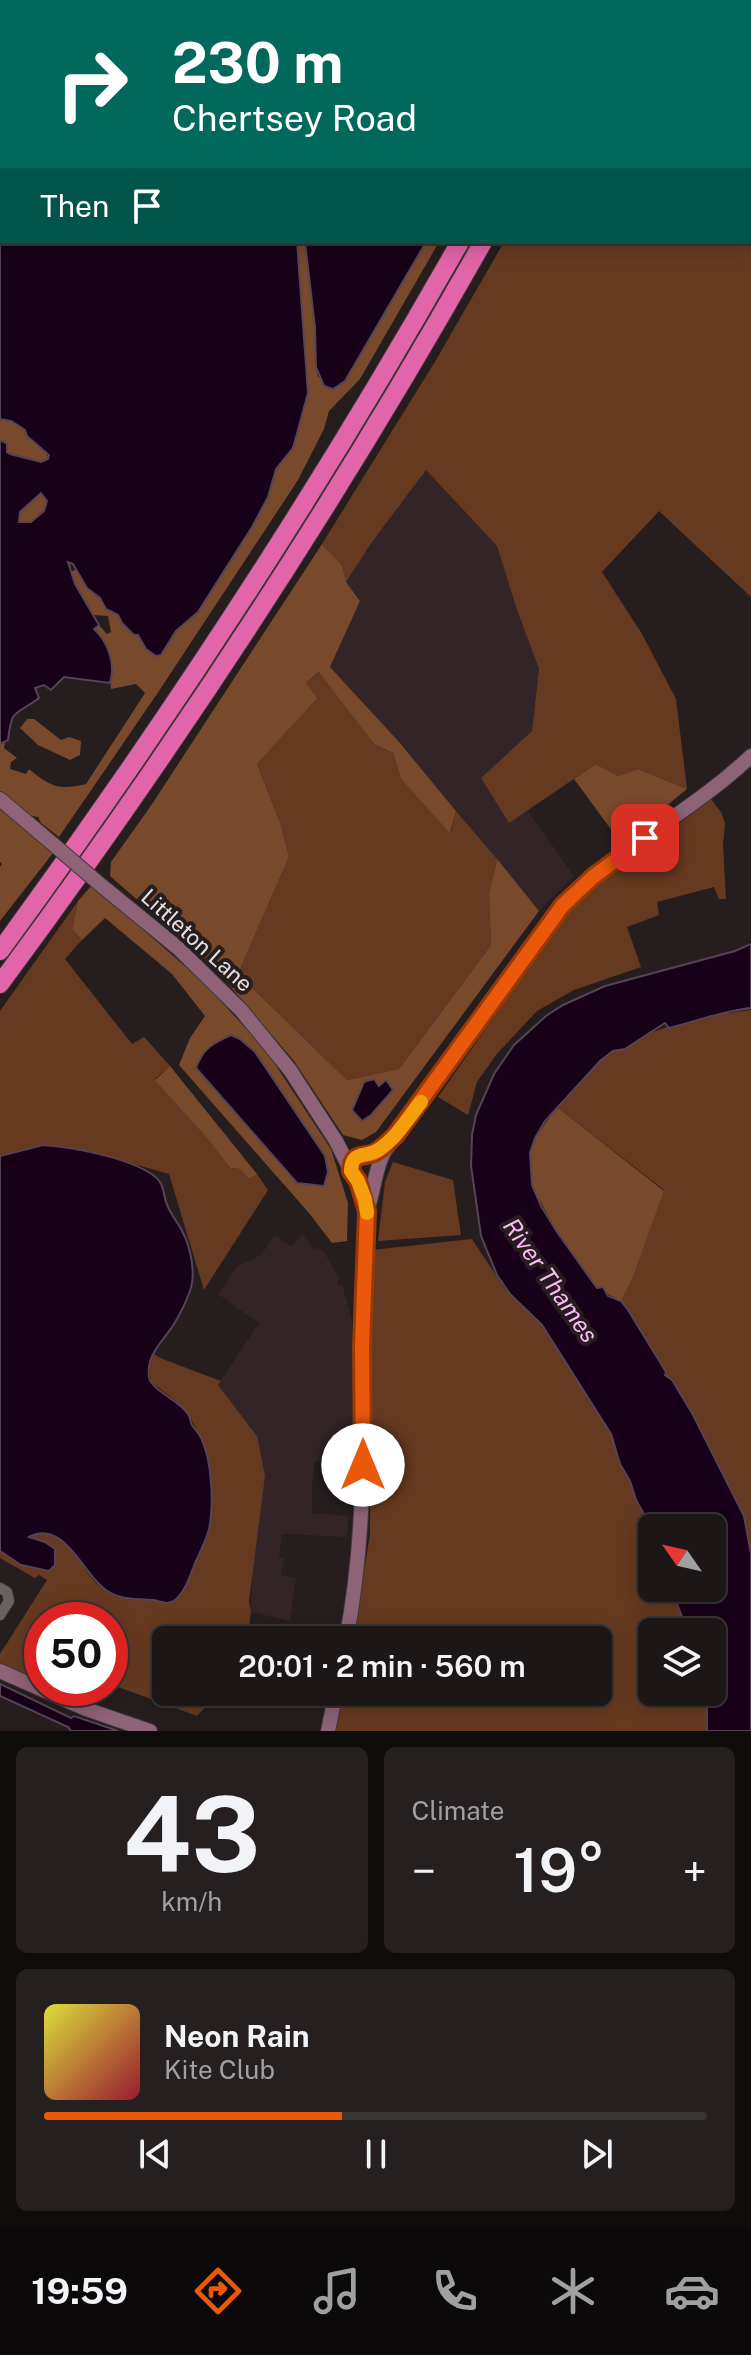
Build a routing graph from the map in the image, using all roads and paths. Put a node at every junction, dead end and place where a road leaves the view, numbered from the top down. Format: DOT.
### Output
graph roads {
  1 [pos="459,244"];
  2 [pos="482,244"];
  3 [pos="751,756"];
  4 [pos="0,799"];
  5 [pos="0,951"];
  6 [pos="0,984"];
  7 [pos="336,1141"];
  8 [pos="371,1163"];
  9 [pos="355,1176"];
  10 [pos="367,1211"];
  11 [pos="0,1588"];
  12 [pos="0,1615"];
  13 [pos="348,1626"];
  14 [pos="0,1671"];
  15 [pos="333,1706"];
  16 [pos="150,1731"];
  17 [pos="328,1731"];
  1 -- 5 [label="highway"];
  2 -- 6 [label="highway"];
  3 -- 8 [label="main road"];
  4 -- 7 [label="main road, Littleton Lane, bridge"];
  7 -- 8 [label="main road"];
  7 -- 9 [label="main road, Littleton Lane"];
  8 -- 9 [label="main road"];
  8 -- 9 [label="main road"];
  8 -- 10 [label="main road"];
  9 -- 10 [label="main road, Littleton Lane"];
  10 -- 13 [label="main road"];
  11 -- 12 [label="street"];
  14 -- 16 [label="main road"];
  15 -- 17 [label="main road"];
}
